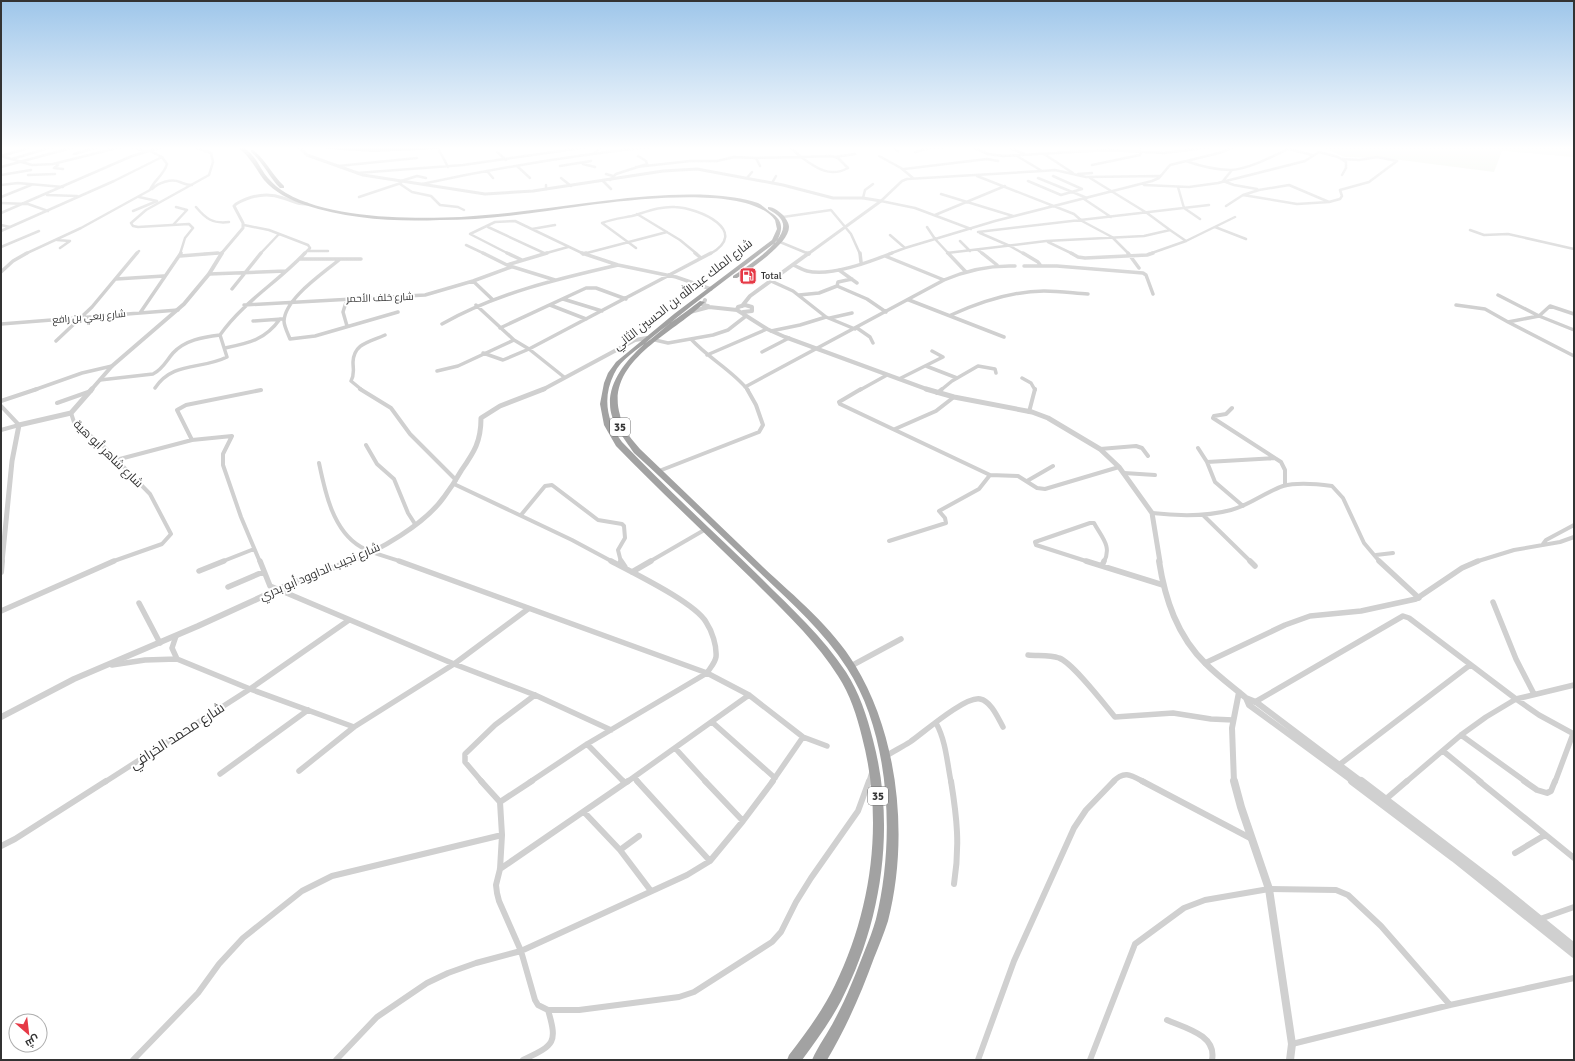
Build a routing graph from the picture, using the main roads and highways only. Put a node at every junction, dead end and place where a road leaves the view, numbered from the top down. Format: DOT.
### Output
graph roads {
  1 [pos="290,197"];
  2 [pos="297,197"];
  3 [pos="644,197"];
  4 [pos="670,197"];
  5 [pos="706,197"];
  6 [pos="734,197"];
  7 [pos="727,280"];
  8 [pos="733,542"];
  9 [pos="723,547"];
  10 [pos="742,558"];
  11 [pos="794,1060"];
  12 [pos="819,1060"];
  1 -- 4 [label="highway, شارع الملك عبدالله بن الحسين الثاني / 35"];
  2 -- 3 [label="highway, شارع الملك عبدالله بن الحسين الثاني / 35"];
  5 -- 7 [label="highway, شارع الملك عبدالله بن الحسين الثاني / 35"];
  6 -- 7 [label="highway, شارع الملك عبدالله بن الحسين الثاني / 35"];
  7 -- 8 [label="highway, شارع الملك عبدالله بن الحسين الثاني / 35"];
  7 -- 9 [label="highway, شارع الملك عبدالله بن الحسين الثاني / 35"];
  8 -- 9 [label="highway"];
  8 -- 10 [label="highway, شارع الملك عبدالله بن الحسين الثاني / 35"];
  9 -- 10 [label="highway, شارع الملك عبدالله بن الحسين الثاني / 35"];
  10 -- 11 [label="highway, شارع الملك عبدالله بن الحسين الثاني / 35"];
  10 -- 12 [label="highway, شارع الملك عبدالله بن الحسين الثاني / 35"];
}
